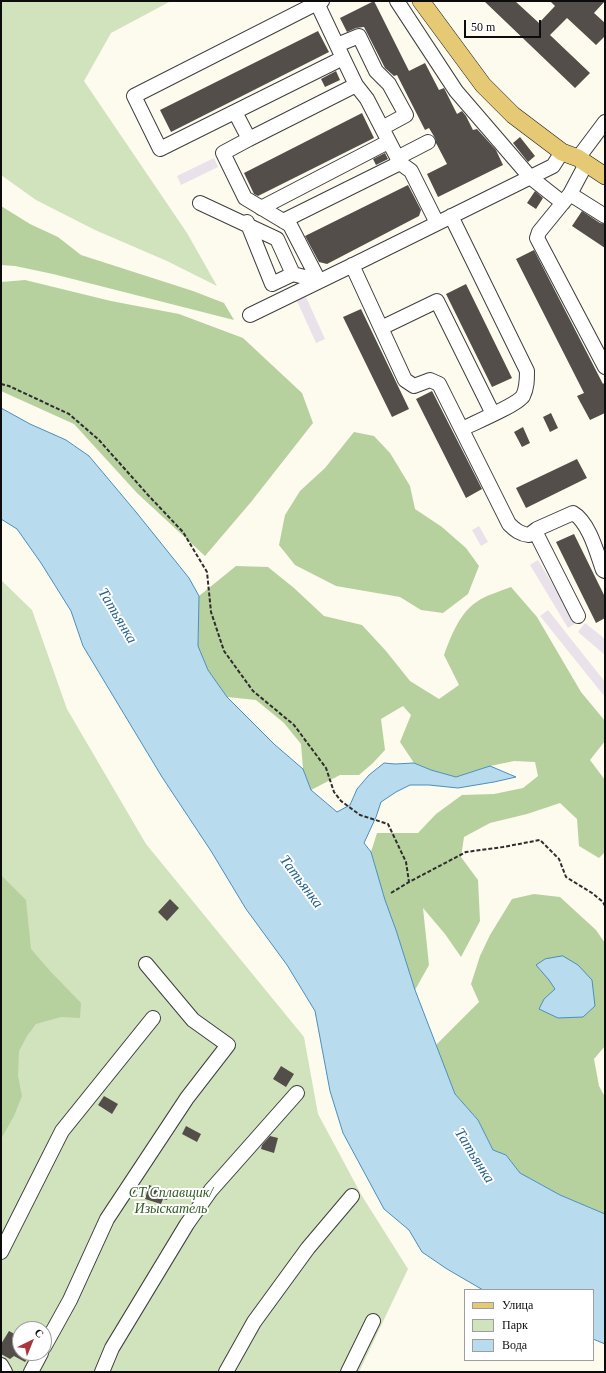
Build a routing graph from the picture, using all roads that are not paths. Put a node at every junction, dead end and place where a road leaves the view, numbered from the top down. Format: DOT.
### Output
graph roads {
  1 [pos="397,1"];
  2 [pos="320,2"];
  3 [pos="426,3"];
  4 [pos="340,51"];
  5 [pos="356,85"];
  6 [pos="235,112"];
  7 [pos="605,122"];
  8 [pos="382,128"];
  9 [pos="249,139"];
  10 [pos="388,142"];
  11 [pos="428,142"];
  12 [pos="575,158"];
  13 [pos="398,160"];
  14 [pos="605,176"];
  15 [pos="530,177"];
  16 [pos="567,198"];
  17 [pos="200,203"];
  18 [pos="261,208"];
  19 [pos="451,216"];
  20 [pos="605,216"];
  21 [pos="246,221"];
  22 [pos="283,221"];
  23 [pos="437,223"];
  24 [pos="352,265"];
  25 [pos="294,274"];
  26 [pos="319,281"];
  27 [pos="250,315"];
  28 [pos="381,328"];
  29 [pos="601,351"];
  30 [pos="605,367"];
  31 [pos="493,414"];
  32 [pos="462,429"];
  33 [pos="535,531"];
  34 [pos="605,571"];
  35 [pos="578,616"];
  36 [pos="146,964"];
  37 [pos="153,1018"];
  38 [pos="297,1093"];
  39 [pos="352,1196"];
  40 [pos="1,1252"];
  41 [pos="373,1321"];
  42 [pos="52,1333"];
  43 [pos="37,1361"];
  44 [pos="1,1365"];
  45 [pos="5,1372"];
  46 [pos="31,1372"];
  47 [pos="102,1372"];
  48 [pos="226,1372"];
  49 [pos="348,1372"];
  1 -- 15 [label="street"];
  2 -- 4 [label="street"];
  2 -- 6 [label="street"];
  3 -- 12 [label="main road"];
  4 -- 5 [label="street"];
  4 -- 6 [label="street"];
  4 -- 8 [label="street"];
  5 -- 8 [label="street"];
  5 -- 9 [label="street"];
  6 -- 9 [label="street"];
  7 -- 12 [label="street"];
  8 -- 10 [label="street"];
  9 -- 18 [label="street"];
  10 -- 13 [label="street"];
  10 -- 18 [label="street"];
  11 -- 13 [label="street"];
  12 -- 14 [label="main road"];
  12 -- 15 [label="street"];
  12 -- 16 [label="street"];
  13 -- 22 [label="street"];
  13 -- 23 [label="street"];
  15 -- 16 [label="street"];
  15 -- 19 [label="street"];
  16 -- 20 [label="street"];
  16 -- 29 [label="street"];
  17 -- 21 [label="street"];
  18 -- 22 [label="street"];
  19 -- 23 [label="street"];
  19 -- 31 [label="street"];
  21 -- 25 [label="street"];
  21 -- 25 [label="street"];
  22 -- 26 [label="street"];
  23 -- 24 [label="street"];
  24 -- 26 [label="street"];
  24 -- 28 [label="street"];
  25 -- 26 [label="street"];
  26 -- 27 [label="street"];
  28 -- 31 [label="street"];
  28 -- 32 [label="street"];
  29 -- 30 [label="street"];
  31 -- 32 [label="street"];
  32 -- 33 [label="street"];
  33 -- 34 [label="street"];
  33 -- 35 [label="street"];
  36 -- 42 [label="street"];
  37 -- 40 [label="street"];
  38 -- 47 [label="street"];
  39 -- 48 [label="street"];
  41 -- 49 [label="street"];
  43 -- 46 [label="street"];
  44 -- 45 [label="street"];
}
